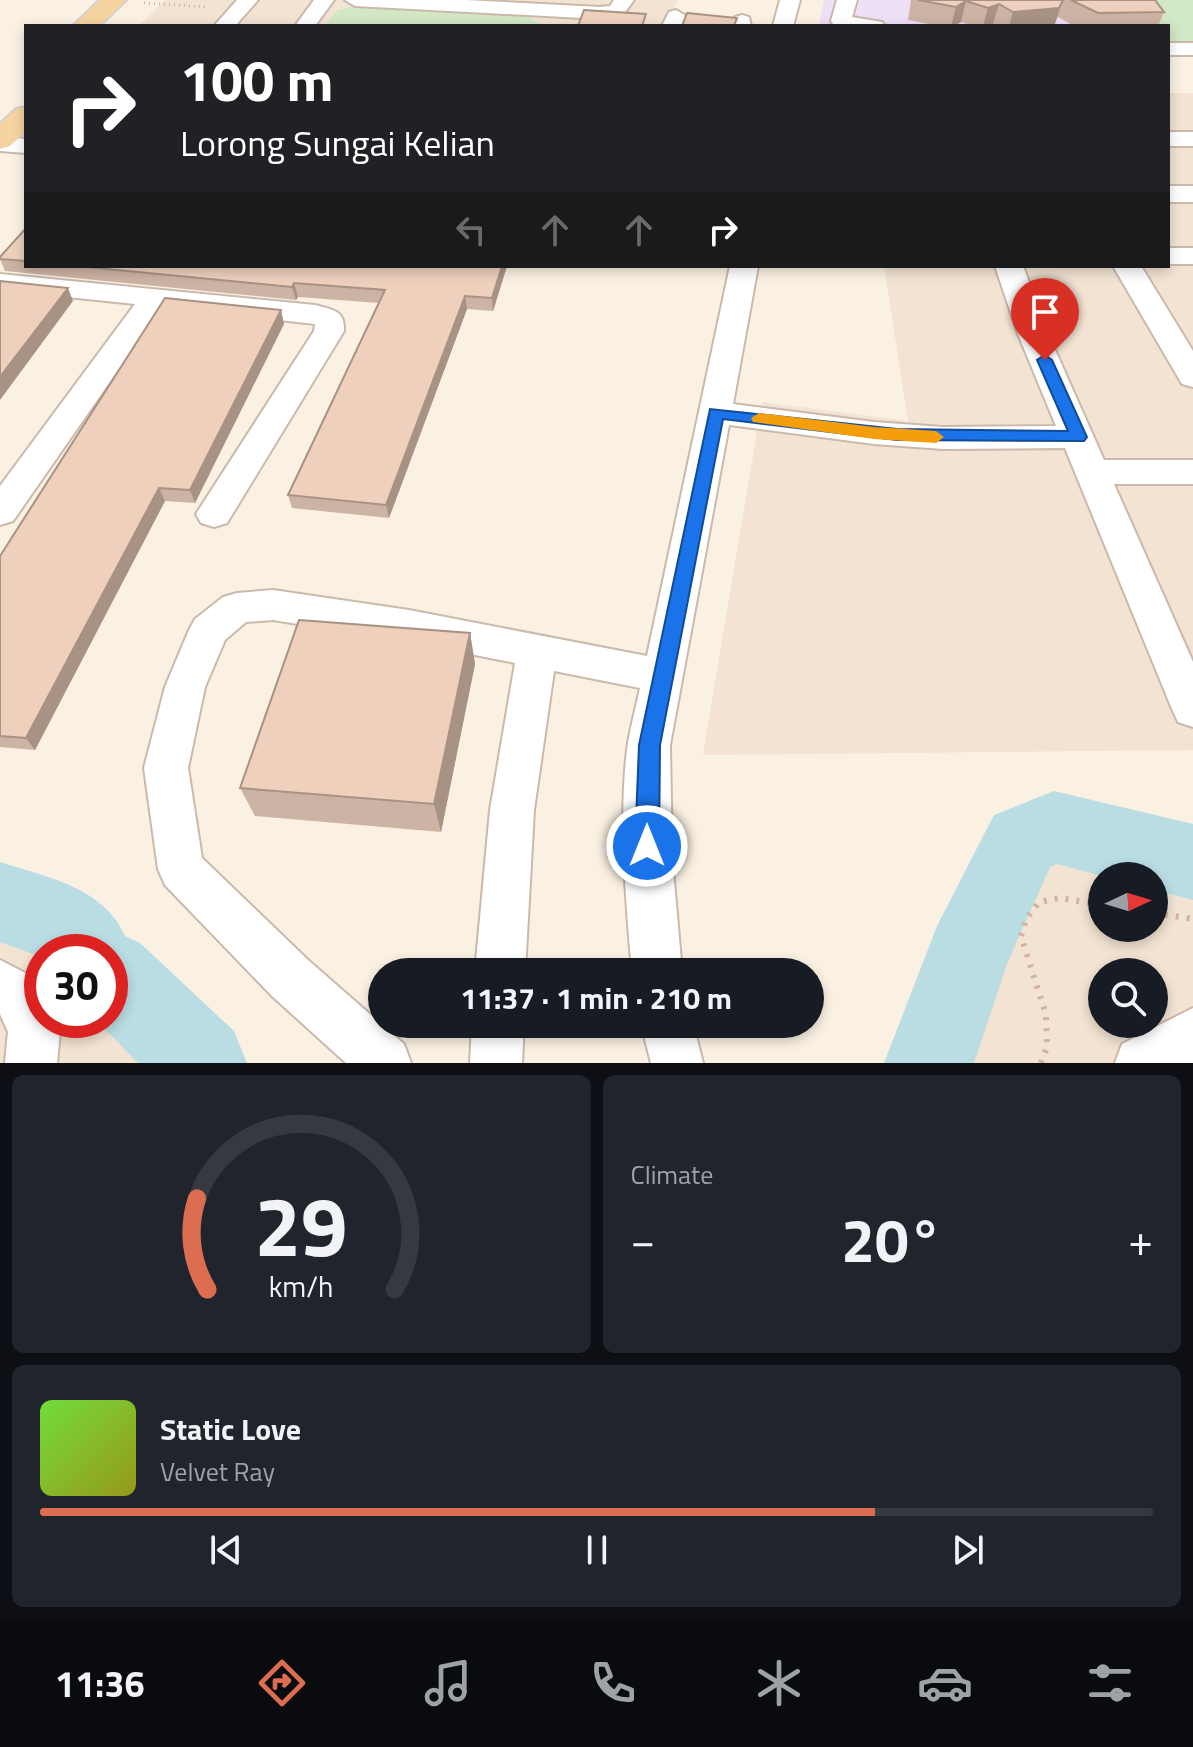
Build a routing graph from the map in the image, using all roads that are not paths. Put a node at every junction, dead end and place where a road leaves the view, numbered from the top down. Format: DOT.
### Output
graph roads {
  1 [pos="248,0"];
  2 [pos="324,0"];
  3 [pos="355,0"];
  4 [pos="790,0"];
  5 [pos="847,0"];
  6 [pos="398,1"];
  7 [pos="473,3"];
  8 [pos="620,5"];
  9 [pos="123,12"];
  10 [pos="562,19"];
  11 [pos="884,22"];
  12 [pos="90,24"];
  13 [pos="226,24"];
  14 [pos="306,24"];
  15 [pos="784,24"];
  16 [pos="1170,49"];
  17 [pos="1193,49"];
  18 [pos="12,105"];
  19 [pos="1170,139"];
  20 [pos="1193,139"];
  21 [pos="0,142"];
  22 [pos="24,146"];
  23 [pos="1170,194"];
  24 [pos="1193,194"];
  25 [pos="1170,256"];
  26 [pos="1193,256"];
  27 [pos="744,268"];
  28 [pos="1010,268"];
  29 [pos="1128,268"];
  30 [pos="0,282"];
  31 [pos="155,297"];
  32 [pos="1193,377"];
  33 [pos="716,413"];
  34 [pos="1078,437"];
  35 [pos="1093,472"];
  36 [pos="1193,472"];
  37 [pos="0,512"];
  38 [pos="214,514"];
  39 [pos="538,651"];
  40 [pos="662,676"];
  41 [pos="1193,709"];
  42 [pos="501,958"];
  43 [pos="655,958"];
  44 [pos="0,985"];
  45 [pos="1193,1034"];
  46 [pos="497,1038"];
  47 [pos="671,1038"];
  48 [pos="31,1063"];
  49 [pos="385,1063"];
  50 [pos="496,1063"];
  51 [pos="677,1063"];
  52 [pos="1141,1063"];
  1 -- 13 [label="street"];
  2 -- 14 [label="street"];
  3 -- 6 [label="street"];
  4 -- 15 [label="street"];
  5 -- 11 [label="street"];
  6 -- 7 [label="street"];
  7 -- 10 [label="street"];
  8 -- 10 [label="street"];
  9 -- 12 [label="main road"];
  16 -- 17 [label="street"];
  18 -- 21 [label="main road"];
  19 -- 20 [label="street"];
  21 -- 22 [label="street"];
  23 -- 24 [label="street"];
  25 -- 26 [label="street"];
  27 -- 33 [label="street"];
  28 -- 34 [label="street"];
  29 -- 32 [label="street"];
  30 -- 31 [label="street"];
  31 -- 37 [label="street"];
  31 -- 38 [label="street"];
  33 -- 34 [label="street"];
  33 -- 40 [label="street"];
  34 -- 35 [label="street"];
  35 -- 36 [label="street"];
  35 -- 41 [label="street"];
  39 -- 40 [label="street"];
  39 -- 42 [label="street"];
  39 -- 49 [label="street"];
  40 -- 43 [label="street"];
  44 -- 48 [label="street"];
  45 -- 52 [label="street"];
  46 -- 50 [label="street"];
  47 -- 51 [label="street"];
}
